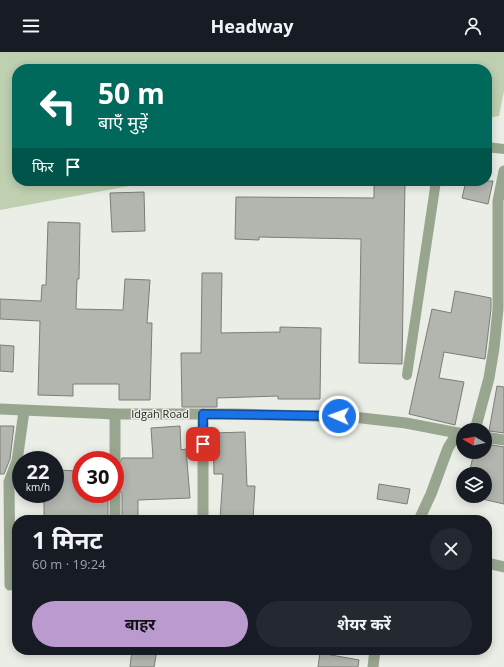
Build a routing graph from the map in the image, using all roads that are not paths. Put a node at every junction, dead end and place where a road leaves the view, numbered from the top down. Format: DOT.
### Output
graph roads {
  1 [pos="492,148"];
  2 [pos="504,150"];
  3 [pos="504,171"];
  4 [pos="435,186"];
  5 [pos="407,375"];
  6 [pos="0,409"];
  7 [pos="24,411"];
  8 [pos="115,414"];
  9 [pos="203,414"];
  10 [pos="477,423"];
  11 [pos="456,433"];
  12 [pos="456,438"];
  13 [pos="492,438"];
  14 [pos="504,440"];
  15 [pos="115,451"];
  16 [pos="115,503"];
  17 [pos="115,515"];
  18 [pos="203,515"];
  19 [pos="421,515"];
  20 [pos="492,564"];
  21 [pos="504,567"];
  22 [pos="10,586"];
  23 [pos="374,655"];
  24 [pos="372,667"];
  1 -- 2 [label="lane"];
  3 -- 10 [label="street"];
  4 -- 5 [label="lane"];
  6 -- 7 [label="street, Idgah Road"];
  7 -- 8 [label="street, Idgah Road"];
  7 -- 22 [label="street"];
  8 -- 9 [label="street, Idgah Road"];
  8 -- 15 [label="street"];
  9 -- 11 [label="street, Idgah Road"];
  9 -- 18 [label="street"];
  12 -- 19 [label="street"];
  13 -- 14 [label="street"];
  16 -- 17 [label="street"];
  20 -- 21 [label="street"];
  23 -- 24 [label="street"];
}
